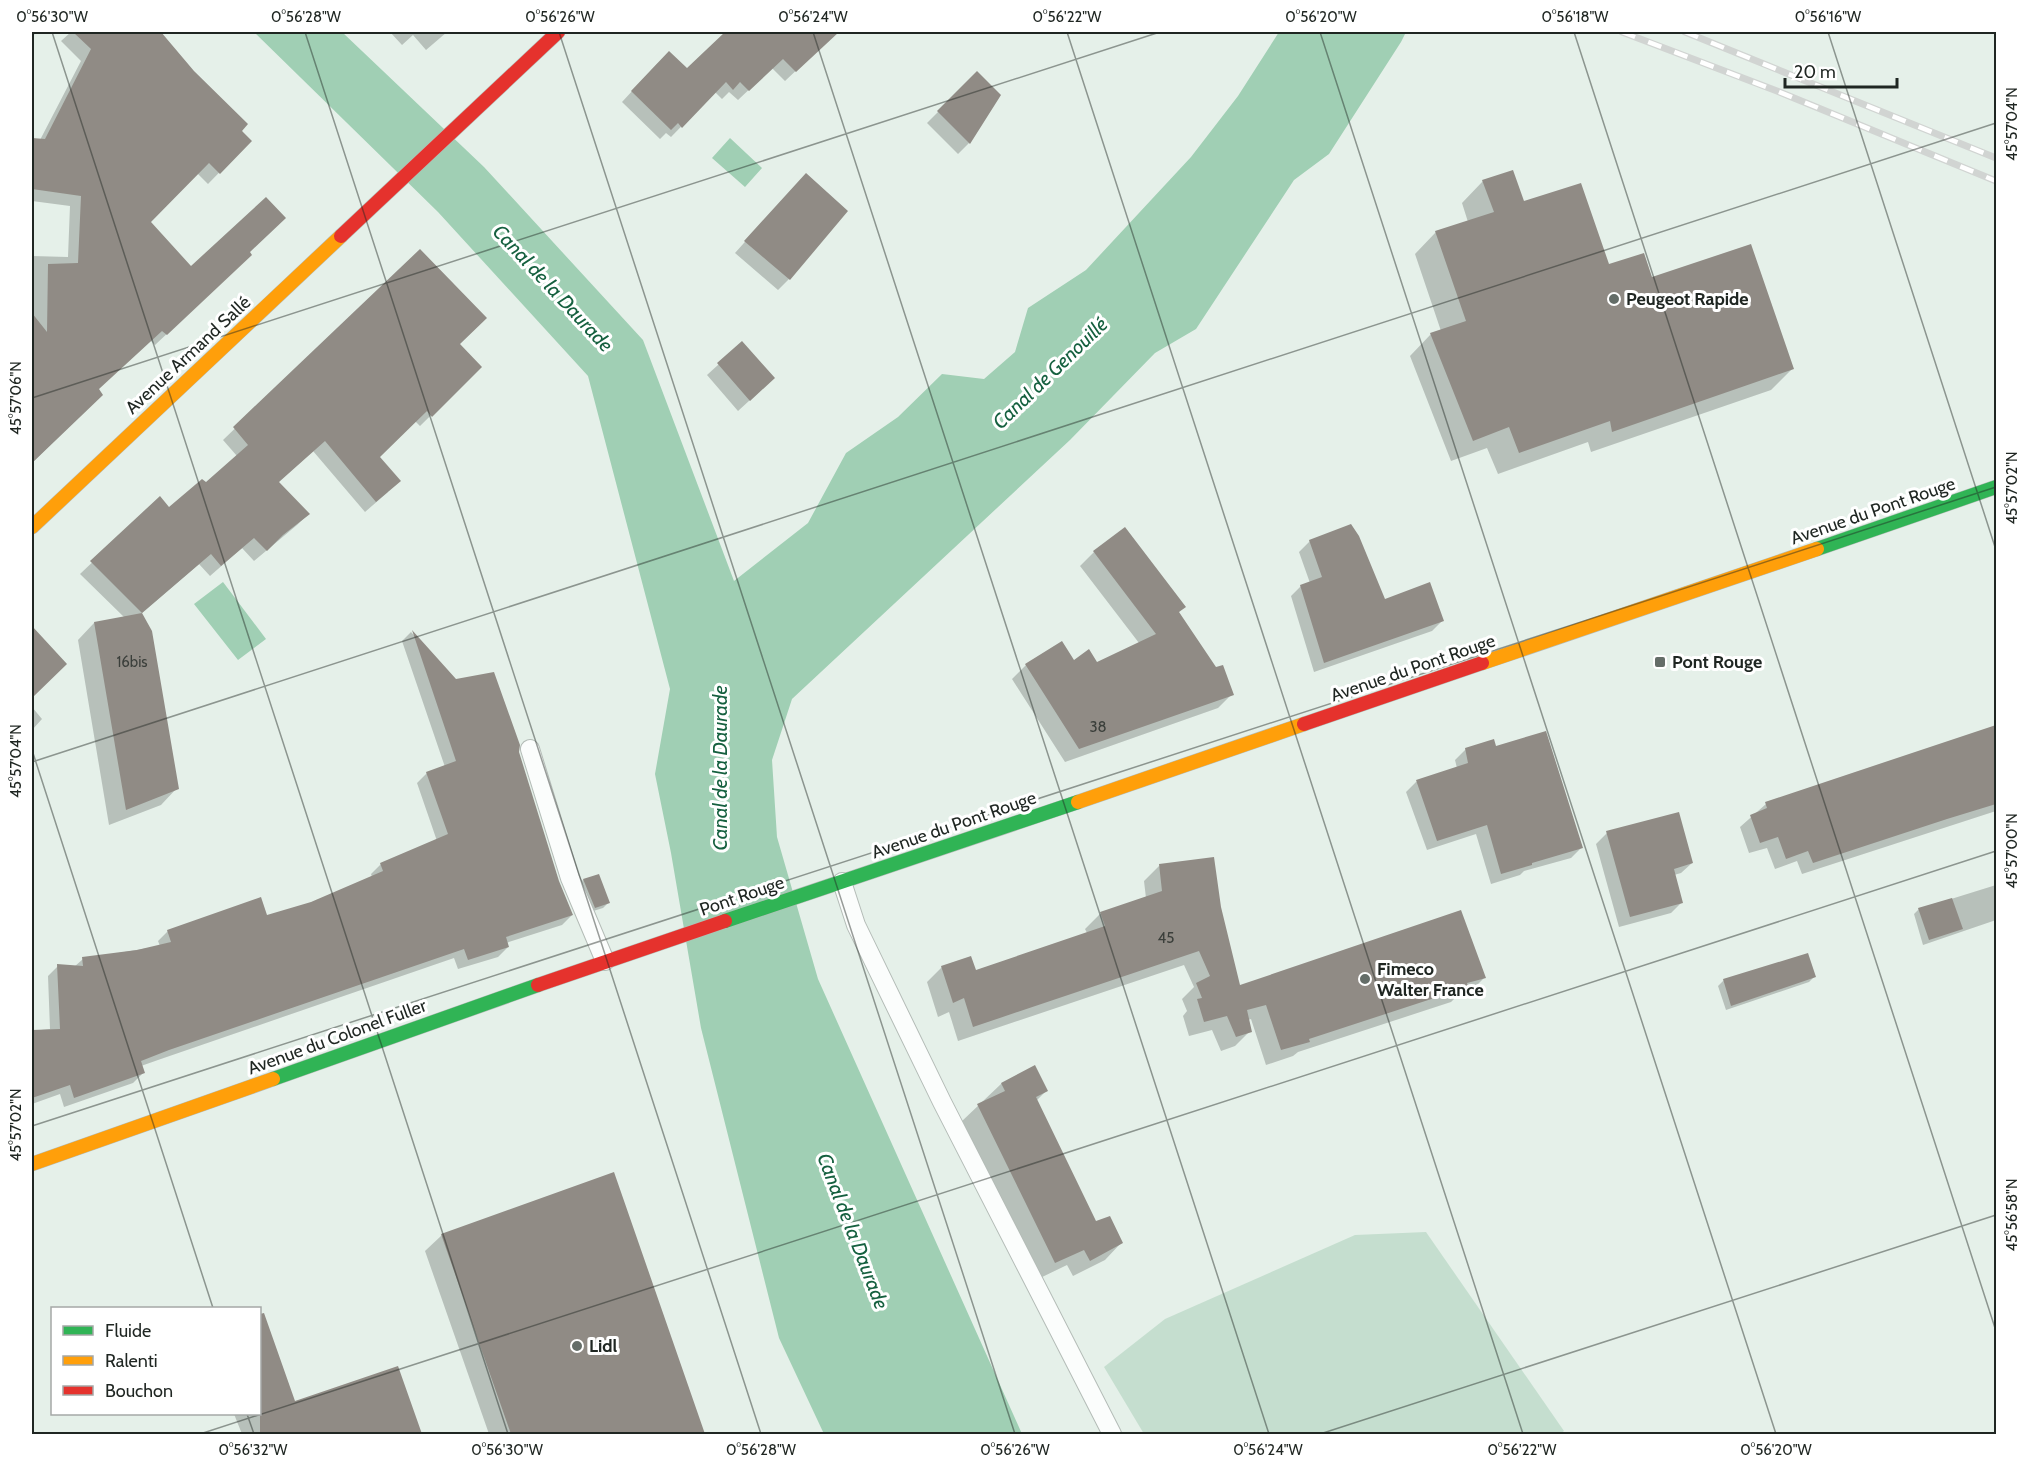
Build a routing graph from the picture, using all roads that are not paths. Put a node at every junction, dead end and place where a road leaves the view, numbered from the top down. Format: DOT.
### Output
graph roads {
  1 [pos="558,32"];
  2 [pos="1996,487"];
  3 [pos="32,527"];
  4 [pos="530,749"];
  5 [pos="842,882"];
  6 [pos="655,945"];
  7 [pos="605,961"];
  8 [pos="32,1164"];
  9 [pos="1112,1434"];
  1 -- 3 [label="main road, Avenue Armand Sallé"];
  2 -- 5 [label="main road, Avenue du Pont Rouge"];
  4 -- 7 [label="lane"];
  5 -- 6 [label="main road, Pont Rouge"];
  5 -- 9 [label="lane"];
  6 -- 7 [label="main road, Avenue du Colonel Fuller"];
  7 -- 8 [label="main road, Avenue du Colonel Fuller"];
}
